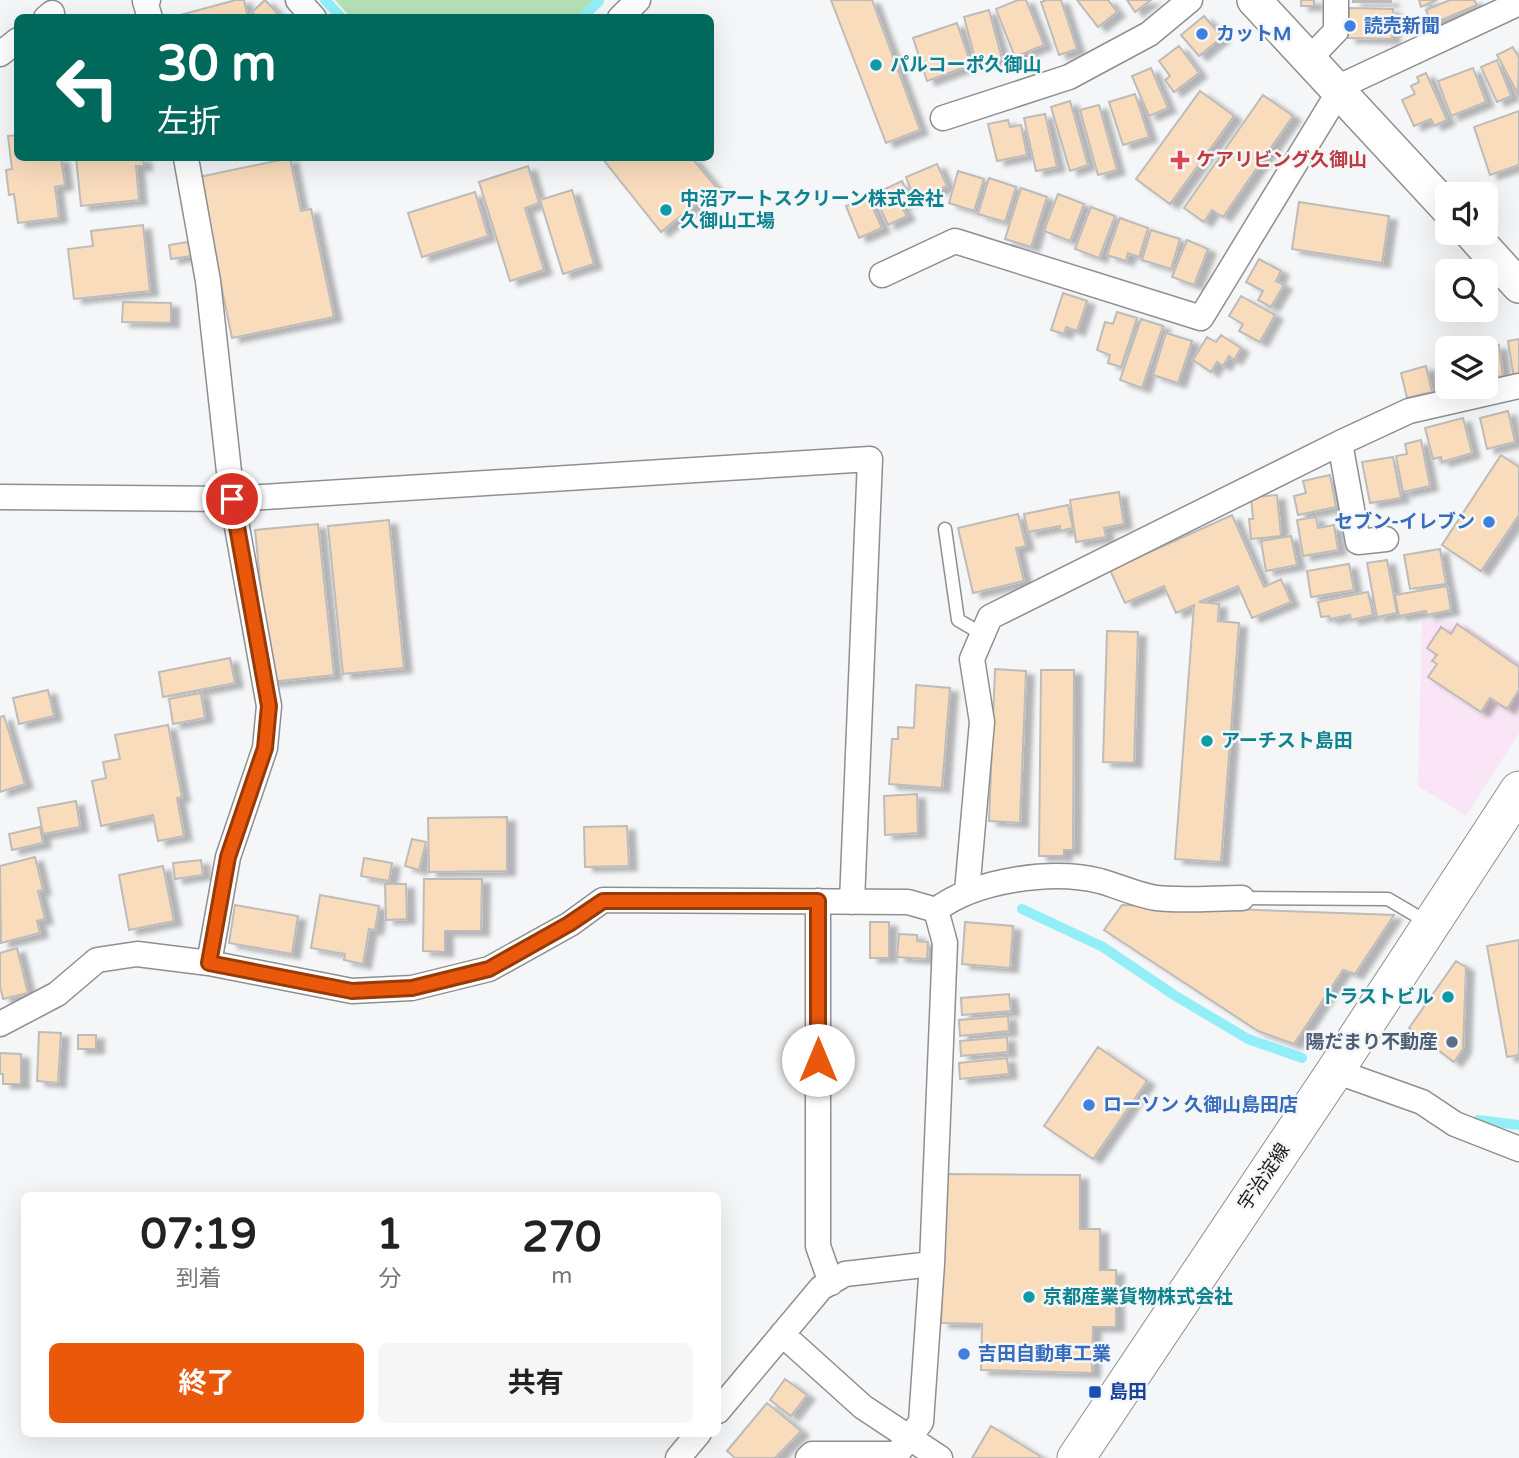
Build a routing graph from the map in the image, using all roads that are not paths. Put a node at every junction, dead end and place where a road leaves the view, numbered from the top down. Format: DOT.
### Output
graph roads {
  1 [pos="298,0"];
  2 [pos="638,0"];
  3 [pos="1190,0"];
  4 [pos="1254,0"];
  5 [pos="1336,0"];
  6 [pos="1510,4"];
  7 [pos="310,14"];
  8 [pos="624,14"];
  9 [pos="14,43"];
  10 [pos="0,54"];
  11 [pos="1309,59"];
  12 [pos="1339,92"];
  13 [pos="943,118"];
  14 [pos="187,161"];
  15 [pos="1435,195"];
  16 [pos="1482,245"];
  17 [pos="882,275"];
  18 [pos="1519,286"];
  19 [pos="1519,386"];
  20 [pos="1340,443"];
  21 [pos="0,497"];
  22 [pos="232,499"];
  23 [pos="946,529"];
  24 [pos="1386,539"];
  25 [pos="982,635"];
  26 [pos="1519,790"];
  27 [pos="967,892"];
  28 [pos="1242,898"];
  29 [pos="818,901"];
  30 [pos="852,902"];
  31 [pos="936,910"];
  32 [pos="1431,925"];
  33 [pos="209,963"];
  34 [pos="0,1024"];
  35 [pos="1335,1071"];
  36 [pos="1519,1149"];
  37 [pos="932,1264"];
  38 [pos="831,1283"];
  39 [pos="782,1334"];
  40 [pos="721,1407"];
  41 [pos="696,1437"];
  42 [pos="910,1438"];
  43 [pos="678,1458"];
  44 [pos="808,1458"];
  45 [pos="940,1458"];
  46 [pos="1076,1458"];
  1 -- 7 [label="street"];
  2 -- 8 [label="street"];
  3 -- 13 [label="street"];
  4 -- 11 [label="street"];
  5 -- 11 [label="street"];
  6 -- 12 [label="street"];
  9 -- 10 [label="street"];
  11 -- 12 [label="street"];
  12 -- 15 [label="street"];
  12 -- 17 [label="street"];
  14 -- 22 [label="street"];
  16 -- 18 [label="street"];
  19 -- 20 [label="street"];
  20 -- 24 [label="street"];
  20 -- 25 [label="street"];
  21 -- 22 [label="street"];
  22 -- 30 [label="street"];
  22 -- 33 [label="street"];
  23 -- 25 [label="lane"];
  25 -- 27 [label="street"];
  26 -- 32 [label="main road, 宇治淀線"];
  27 -- 28 [label="street"];
  27 -- 31 [label="street"];
  28 -- 32 [label="lane"];
  29 -- 30 [label="street"];
  29 -- 33 [label="street"];
  29 -- 38 [label="street"];
  30 -- 31 [label="street"];
  31 -- 37 [label="street"];
  32 -- 35 [label="main road, 宇治淀線"];
  33 -- 34 [label="street"];
  35 -- 36 [label="street"];
  35 -- 46 [label="main road, 宇治淀線"];
  37 -- 38 [label="street"];
  37 -- 42 [label="street"];
  38 -- 39 [label="street"];
  39 -- 40 [label="street"];
  39 -- 42 [label="street"];
  41 -- 43 [label="street"];
  42 -- 44 [label="street"];
  42 -- 45 [label="street"];
}
